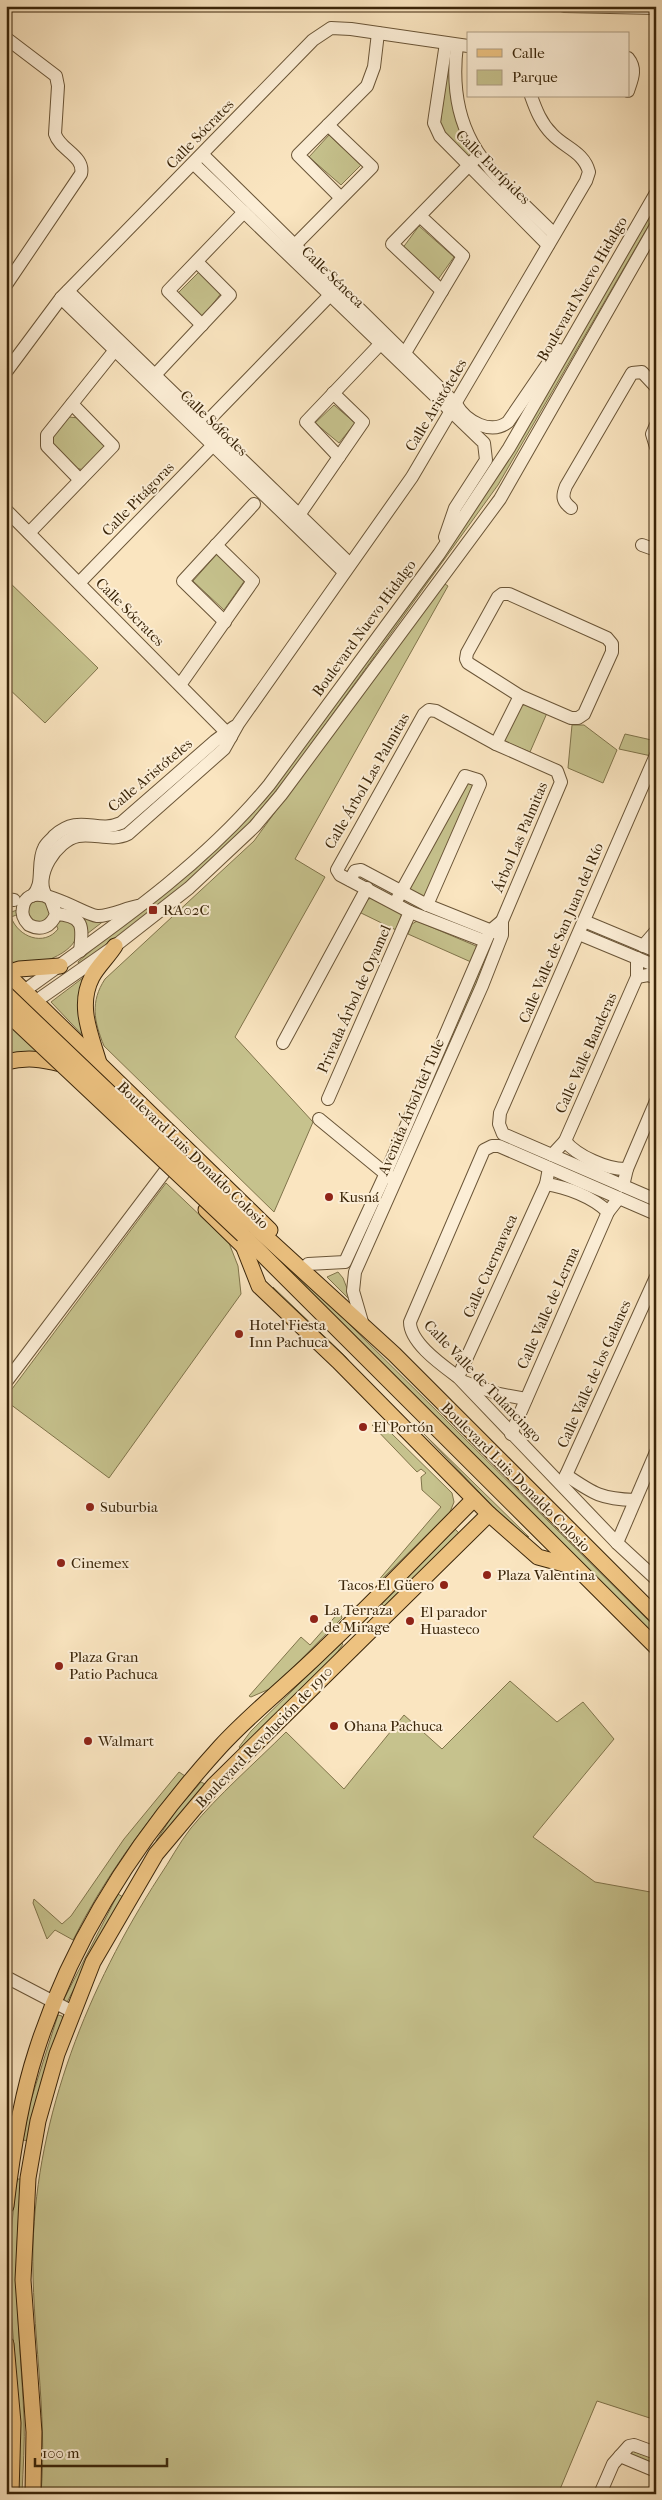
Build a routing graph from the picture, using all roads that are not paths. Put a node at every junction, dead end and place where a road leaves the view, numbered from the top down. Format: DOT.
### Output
graph roads {
  1 [pos="564,6"];
  2 [pos="656,8"];
  3 [pos="378,33"];
  4 [pos="6,38"];
  5 [pos="457,45"];
  6 [pos="630,60"];
  7 [pos="630,85"];
  8 [pos="532,98"];
  9 [pos="328,125"];
  10 [pos="478,156"];
  11 [pos="198,159"];
  12 [pos="468,165"];
  13 [pos="656,193"];
  14 [pos="341,198"];
  15 [pos="244,212"];
  16 [pos="420,216"];
  17 [pos="656,226"];
  18 [pos="551,239"];
  19 [pos="291,250"];
  20 [pos="197,262"];
  21 [pos="6,285"];
  22 [pos="333,291"];
  23 [pos="442,291"];
  24 [pos="64,295"];
  25 [pos="202,325"];
  26 [pos="578,329"];
  27 [pos="384,340"];
  28 [pos="115,350"];
  29 [pos="405,353"];
  30 [pos="6,372"];
  31 [pos="155,375"];
  32 [pos="656,387"];
  33 [pos="333,393"];
  34 [pos="72,404"];
  35 [pos="454,408"];
  36 [pos="471,425"];
  37 [pos="202,427"];
  38 [pos="654,429"];
  39 [pos="216,441"];
  40 [pos="656,447"];
  41 [pos="339,457"];
  42 [pos="80,480"];
  43 [pos="254,504"];
  44 [pos="570,508"];
  45 [pos="6,510"];
  46 [pos="300,515"];
  47 [pos="29,533"];
  48 [pos="216,545"];
  49 [pos="642,545"];
  50 [pos="656,550"];
  51 [pos="439,554"];
  52 [pos="347,568"];
  53 [pos="79,583"];
  54 [pos="225,622"];
  55 [pos="180,685"];
  56 [pos="520,696"];
  57 [pos="229,735"];
  58 [pos="496,744"];
  59 [pos="656,755"];
  60 [pos="350,880"];
  61 [pos="366,888"];
  62 [pos="398,897"];
  63 [pos="30,898"];
  64 [pos="49,898"];
  65 [pos="10,900"];
  66 [pos="140,905"];
  67 [pos="427,905"];
  68 [pos="410,912"];
  69 [pos="56,914"];
  70 [pos="23,915"];
  71 [pos="448,920"];
  72 [pos="502,921"];
  73 [pos="584,921"];
  74 [pos="655,933"];
  75 [pos="579,934"];
  76 [pos="502,935"];
  77 [pos="488,936"];
  78 [pos="115,946"];
  79 [pos="643,946"];
  80 [pos="80,951"];
  81 [pos="656,951"];
  82 [pos="637,958"];
  83 [pos="60,966"];
  84 [pos="656,966"];
  85 [pos="637,976"];
  86 [pos="6,978"];
  87 [pos="656,978"];
  88 [pos="14,1006"];
  89 [pos="283,1043"];
  90 [pos="72,1049"];
  91 [pos="95,1060"];
  92 [pos="6,1062"];
  93 [pos="66,1069"];
  94 [pos="328,1098"];
  95 [pos="656,1101"];
  96 [pos="319,1118"];
  97 [pos="565,1141"];
  98 [pos="552,1155"];
  99 [pos="549,1168"];
  100 [pos="627,1169"];
  101 [pos="166,1170"];
  102 [pos="588,1171"];
  103 [pos="385,1175"];
  104 [pos="396,1182"];
  105 [pos="583,1183"];
  106 [pos="546,1184"];
  107 [pos="623,1186"];
  108 [pos="378,1189"];
  109 [pos="390,1196"];
  110 [pos="619,1198"];
  111 [pos="656,1200"];
  112 [pos="608,1212"];
  113 [pos="656,1214"];
  114 [pos="247,1237"];
  115 [pos="345,1262"];
  116 [pos="308,1264"];
  117 [pos="355,1272"];
  118 [pos="656,1277"];
  119 [pos="362,1322"];
  120 [pos="376,1339"];
  121 [pos="460,1379"];
  122 [pos="6,1382"];
  123 [pos="404,1398"];
  124 [pos="526,1399"];
  125 [pos="511,1434"];
  126 [pos="656,1452"];
  127 [pos="564,1480"];
  128 [pos="474,1499"];
  129 [pos="635,1500"];
  130 [pos="489,1514"];
  131 [pos="617,1543"];
  132 [pos="576,1567"];
  133 [pos="656,1579"];
  134 [pos="656,1616"];
  135 [pos="656,1647"];
  136 [pos="128,1865"];
  137 [pos="143,1875"];
  138 [pos="6,1977"];
  139 [pos="53,2003"];
  140 [pos="73,2012"];
  141 [pos="9,2156"];
  142 [pos="31,2160"];
  143 [pos="8,2176"];
  144 [pos="28,2178"];
  145 [pos="6,2206"];
  146 [pos="6,2344"];
  147 [pos="656,2453"];
  148 [pos="620,2456"];
  149 [pos="656,2471"];
  150 [pos="11,2494"];
  151 [pos="33,2494"];
  152 [pos="600,2494"];
  1 -- 2 [label="street"];
  3 -- 5 [label="street, Calle Sócrates"];
  3 -- 9 [label="street"];
  3 -- 11 [label="street, Calle Sócrates"];
  4 -- 21 [label="street"];
  5 -- 10 [label="street, Calle Eurípides"];
  5 -- 12 [label="street, Calle Eurípides"];
  6 -- 7 [label="street"];
  8 -- 18 [label="street, Calle Aristóteles"];
  9 -- 14 [label="street"];
  9 -- 14 [label="street"];
  10 -- 12 [label="street"];
  10 -- 18 [label="street, Calle Eurípides"];
  11 -- 15 [label="street, Calle Séneca"];
  11 -- 19 [label="street, Calle Séneca"];
  11 -- 24 [label="street, Calle Sócrates"];
  12 -- 16 [label="street"];
  12 -- 18 [label="street, Calle Eurípides"];
  13 -- 26 [label="street, Boulevard Nuevo Hidalgo"];
  14 -- 19 [label="street"];
  15 -- 19 [label="street, Calle Séneca"];
  15 -- 20 [label="street"];
  16 -- 23 [label="street"];
  16 -- 23 [label="street"];
  17 -- 78 [label="street"];
  18 -- 35 [label="street, Calle Aristóteles"];
  19 -- 22 [label="street, Calle Séneca"];
  20 -- 25 [label="street"];
  20 -- 25 [label="street"];
  22 -- 27 [label="street, Calle Séneca"];
  22 -- 37 [label="street"];
  23 -- 29 [label="street"];
  24 -- 28 [label="street, Calle Sófocles"];
  24 -- 30 [label="street, Calle Sócrates"];
  24 -- 31 [label="street, Calle Sófocles"];
  25 -- 31 [label="street"];
  26 -- 36 [label="street"];
  26 -- 51 [label="street, Boulevard Nuevo Hidalgo"];
  27 -- 29 [label="street, Calle Séneca"];
  27 -- 33 [label="street"];
  27 -- 35 [label="street, Calle Séneca"];
  28 -- 34 [label="street"];
  28 -- 37 [label="street, Calle Sófocles"];
  29 -- 35 [label="street, Calle Séneca"];
  31 -- 37 [label="street, Calle Sófocles"];
  32 -- 44 [label="street"];
  33 -- 41 [label="street"];
  33 -- 41 [label="street"];
  34 -- 42 [label="street"];
  34 -- 42 [label="street"];
  35 -- 36 [label="street"];
  35 -- 52 [label="street, Calle Aristóteles"];
  36 -- 51 [label="street"];
  37 -- 39 [label="street, Calle Sófocles"];
  38 -- 40 [label="street"];
  39 -- 46 [label="street, Calle Sófocles"];
  39 -- 52 [label="street, Calle Sófocles"];
  39 -- 53 [label="street, Calle Pitágoras"];
  41 -- 46 [label="street"];
  42 -- 47 [label="street"];
  43 -- 48 [label="street"];
  45 -- 47 [label="street, Calle Sócrates"];
  46 -- 52 [label="street, Calle Sófocles"];
  47 -- 53 [label="street, Calle Sócrates"];
  48 -- 54 [label="street"];
  48 -- 54 [label="street"];
  49 -- 50 [label="street"];
  51 -- 66 [label="street, Boulevard Nuevo Hidalgo"];
  52 -- 57 [label="street, Calle Aristóteles"];
  53 -- 55 [label="street, Calle Sócrates"];
  54 -- 55 [label="street"];
  55 -- 57 [label="street, Calle Sócrates"];
  56 -- 56 [label="street"];
  56 -- 58 [label="street"];
  57 -- 63 [label="street, Calle Aristóteles"];
  57 -- 64 [label="street, Calle Aristóteles"];
  58 -- 60 [label="street, Calle Árbol Las Palmitas"];
  58 -- 72 [label="street, Árbol Las Palmitas"];
  59 -- 73 [label="street, Calle Valle de San Juan del Río"];
  60 -- 61 [label="street"];
  60 -- 62 [label="street"];
  61 -- 62 [label="street"];
  61 -- 89 [label="street"];
  62 -- 67 [label="street"];
  62 -- 67 [label="street"];
  62 -- 68 [label="street"];
  63 -- 64 [label="street"];
  63 -- 65 [label="street"];
  63 -- 70 [label="street"];
  64 -- 66 [label="street"];
  64 -- 69 [label="street"];
  65 -- 70 [label="street"];
  66 -- 80 [label="street, Boulevard Nuevo Hidalgo"];
  67 -- 71 [label="street"];
  68 -- 71 [label="street"];
  68 -- 94 [label="street, Privada Árbol de Oyamel"];
  69 -- 70 [label="street"];
  69 -- 80 [label="street"];
  71 -- 77 [label="street"];
  72 -- 76 [label="street, Árbol Las Palmitas"];
  72 -- 77 [label="street, Árbol Las Palmitas"];
  73 -- 75 [label="street, Calle Valle de San Juan del Río"];
  73 -- 79 [label="street"];
  74 -- 79 [label="street"];
  75 -- 82 [label="street"];
  75 -- 98 [label="street, Calle Valle de San Juan del Río"];
  76 -- 77 [label="street"];
  76 -- 104 [label="street, Avenida Árbol del Tule"];
  77 -- 103 [label="street, Avenida Árbol del Tule"];
  78 -- 88 [label="street"];
  78 -- 91 [label="main road"];
  79 -- 81 [label="street"];
  80 -- 83 [label="street, Boulevard Nuevo Hidalgo"];
  82 -- 84 [label="street"];
  82 -- 85 [label="street, Calle Valle Banderas"];
  83 -- 86 [label="main road"];
  83 -- 88 [label="street, Boulevard Nuevo Hidalgo"];
  85 -- 87 [label="street"];
  85 -- 97 [label="street, Calle Valle Banderas"];
  86 -- 88 [label="main road, Boulevard Luis Donaldo Colosio"];
  88 -- 90 [label="street"];
  88 -- 91 [label="main road, Boulevard Luis Donaldo Colosio"];
  88 -- 93 [label="main road, Boulevard Luis Donaldo Colosio"];
  88 -- 114 [label="main road, Boulevard Luis Donaldo Colosio, bridge"];
  90 -- 91 [label="main road"];
  90 -- 93 [label="main road"];
  91 -- 116 [label="main road, Boulevard Luis Donaldo Colosio"];
  92 -- 93 [label="main road"];
  93 -- 101 [label="main road, Boulevard Luis Donaldo Colosio"];
  95 -- 100 [label="street"];
  96 -- 103 [label="street"];
  97 -- 98 [label="street, Calle Valle Banderas"];
  97 -- 100 [label="street"];
  98 -- 102 [label="street"];
  99 -- 105 [label="street"];
  99 -- 106 [label="street, Calle Cuernavaca"];
  99 -- 121 [label="street, Calle Valle de Tulancingo"];
  100 -- 107 [label="street"];
  101 -- 114 [label="main road, Boulevard Luis Donaldo Colosio"];
  101 -- 122 [label="street"];
  102 -- 105 [label="street"];
  102 -- 107 [label="street"];
  103 -- 104 [label="street"];
  103 -- 108 [label="street, Avenida Árbol del Tule"];
  104 -- 109 [label="street, Avenida Árbol del Tule"];
  105 -- 110 [label="street"];
  106 -- 112 [label="street"];
  106 -- 121 [label="street, Calle Cuernavaca"];
  107 -- 111 [label="street"];
  108 -- 109 [label="street"];
  108 -- 115 [label="street, Avenida Árbol del Tule"];
  109 -- 117 [label="street, Avenida Árbol del Tule"];
  110 -- 112 [label="street, Calle Valle de Lerma"];
  110 -- 113 [label="street"];
  112 -- 124 [label="street, Calle Valle de Lerma"];
  114 -- 120 [label="main road, Boulevard Luis Donaldo Colosio"];
  114 -- 123 [label="main road, Boulevard Luis Donaldo Colosio"];
  114 -- 128 [label="main road"];
  115 -- 116 [label="street"];
  115 -- 117 [label="street"];
  116 -- 119 [label="main road, Boulevard Luis Donaldo Colosio"];
  117 -- 119 [label="street, Avenida Árbol del Tule"];
  118 -- 127 [label="street, Calle Valle de los Galanes"];
  119 -- 120 [label="main road, Boulevard Luis Donaldo Colosio"];
  120 -- 134 [label="main road, Boulevard Luis Donaldo Colosio"];
  121 -- 124 [label="street"];
  121 -- 125 [label="street, Calle Valle de Tulancingo"];
  123 -- 128 [label="main road"];
  123 -- 132 [label="main road, Boulevard Luis Donaldo Colosio"];
  124 -- 125 [label="street, Calle Valle de Lerma"];
  125 -- 127 [label="street, Calle Valle de Tulancingo"];
  126 -- 129 [label="street"];
  127 -- 129 [label="street"];
  127 -- 131 [label="street, Calle Valle de Tulancingo"];
  128 -- 130 [label="main road"];
  128 -- 136 [label="main road, Boulevard Revolución de 1910"];
  129 -- 131 [label="street"];
  130 -- 132 [label="main road"];
  130 -- 137 [label="main road, Boulevard Revolución de 1910"];
  131 -- 133 [label="street, Calle Valle de Tulancingo"];
  132 -- 135 [label="main road, Boulevard Luis Donaldo Colosio"];
  136 -- 137 [label="main road"];
  136 -- 139 [label="main road, Boulevard Revolución de 1910"];
  137 -- 140 [label="main road, Boulevard Revolución de 1910"];
  138 -- 139 [label="street"];
  139 -- 140 [label="street"];
  139 -- 141 [label="main road, Boulevard Revolución de 1910"];
  140 -- 142 [label="main road, Boulevard Revolución de 1910"];
  141 -- 142 [label="street"];
  141 -- 143 [label="main road, Boulevard Revolución de 1910"];
  142 -- 144 [label="main road, Boulevard Revolución de 1910"];
  143 -- 144 [label="street"];
  143 -- 145 [label="main road, Boulevard Revolución de 1910"];
  144 -- 151 [label="main road, Boulevard Revolución de 1910"];
  146 -- 150 [label="main road"];
  147 -- 148 [label="street"];
  148 -- 149 [label="street"];
  148 -- 152 [label="street"];
}
